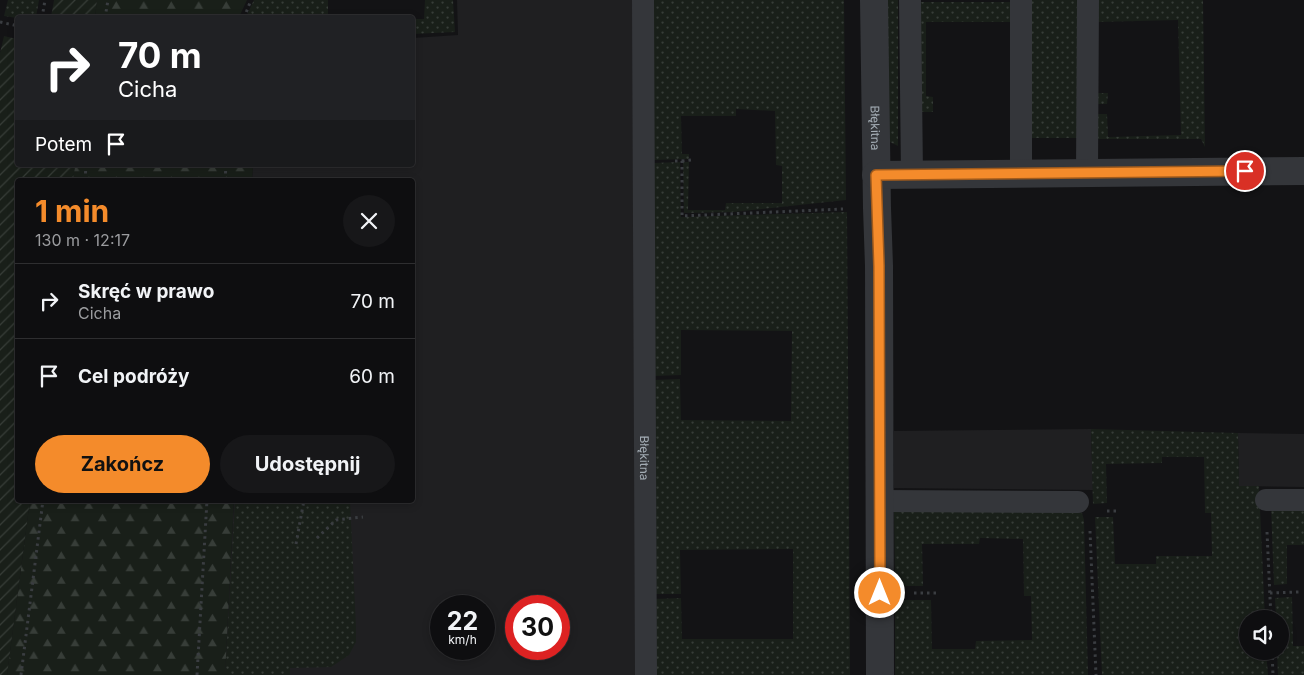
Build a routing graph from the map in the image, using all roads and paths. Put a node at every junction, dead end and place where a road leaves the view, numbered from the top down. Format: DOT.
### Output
graph roads {
  1 [pos="45,0"];
  2 [pos="108,0"];
  3 [pos="251,0"];
  4 [pos="643,0"];
  5 [pos="874,0"];
  6 [pos="910,0"];
  7 [pos="1020,0"];
  8 [pos="1088,0"];
  9 [pos="42,15"];
  10 [pos="106,15"];
  11 [pos="245,15"];
  12 [pos="0,22"];
  13 [pos="15,25"];
  14 [pos="682,160"];
  15 [pos="691,160"];
  16 [pos="644,162"];
  17 [pos="1304,171"];
  18 [pos="1087,172"];
  19 [pos="1021,173"];
  20 [pos="876,175"];
  21 [pos="912,175"];
  22 [pos="877,208"];
  23 [pos="1266,500"];
  24 [pos="1304,500"];
  25 [pos="880,501"];
  26 [pos="1078,502"];
  27 [pos="43,503"];
  28 [pos="207,503"];
  29 [pos="303,503"];
  30 [pos="363,518"];
  31 [pos="318,538"];
  32 [pos="296,544"];
  33 [pos="1299,592"];
  34 [pos="1270,593"];
  35 [pos="1271,610"];
  36 [pos="1272,660"];
  37 [pos="21,675"];
  38 [pos="197,675"];
  39 [pos="646,675"];
  40 [pos="880,675"];
  41 [pos="1096,675"];
  42 [pos="1273,675"];
  1 -- 9 [label="path"];
  2 -- 10 [label="path"];
  3 -- 11 [label="path"];
  4 -- 16 [label="lane, Błękitna"];
  5 -- 20 [label="street, Błękitna"];
  6 -- 21 [label="lane"];
  7 -- 19 [label="lane"];
  8 -- 18 [label="lane"];
  12 -- 13 [label="path"];
  14 -- 15 [label="path"];
  14 -- 16 [label="path"];
  14 -- 22 [label="path"];
  16 -- 39 [label="lane, Błękitna"];
  17 -- 18 [label="street"];
  18 -- 19 [label="street"];
  19 -- 21 [label="street"];
  20 -- 21 [label="street"];
  20 -- 22 [label="street, Błękitna"];
  22 -- 25 [label="street, Błękitna"];
  23 -- 24 [label="lane"];
  23 -- 34 [label="path"];
  25 -- 26 [label="lane"];
  25 -- 40 [label="street, Błękitna"];
  26 -- 41 [label="path"];
  27 -- 37 [label="path"];
  28 -- 38 [label="path"];
  29 -- 32 [label="path"];
  30 -- 31 [label="path"];
  33 -- 34 [label="path"];
  34 -- 35 [label="path"];
  36 -- 42 [label="path"];
}
